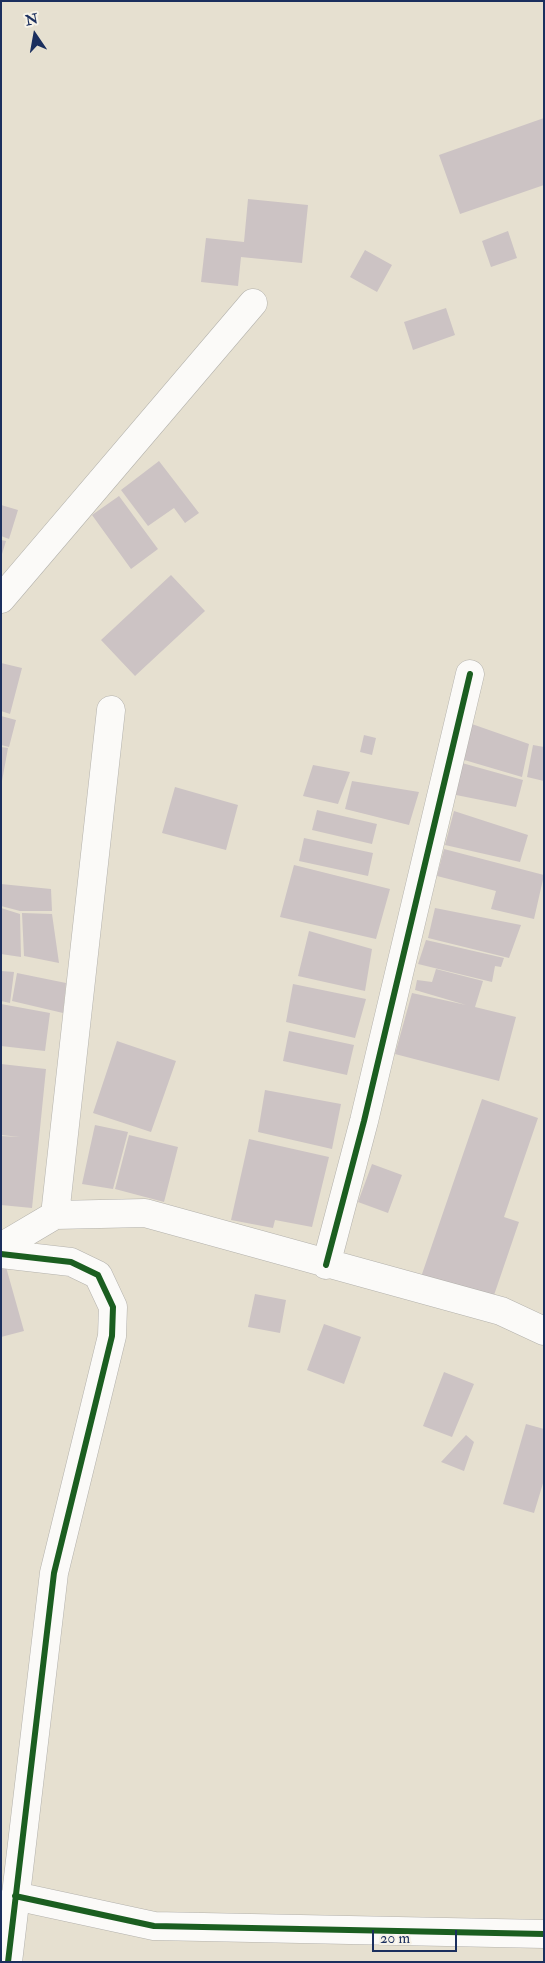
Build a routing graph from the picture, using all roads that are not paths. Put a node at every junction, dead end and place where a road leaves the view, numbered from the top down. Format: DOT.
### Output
graph roads {
  1 [pos="254,303"];
  2 [pos="2,597"];
  3 [pos="470,674"];
  4 [pos="111,710"];
  5 [pos="55,1215"];
  6 [pos="1,1247"];
  7 [pos="1,1254"];
  8 [pos="326,1264"];
  9 [pos="544,1331"];
  10 [pos="15,1896"];
  11 [pos="544,1934"];
  12 [pos="8,1962"];
  1 -- 2 [label="street"];
  3 -- 8 [label="street"];
  4 -- 5 [label="street"];
  5 -- 6 [label="street"];
  5 -- 8 [label="street"];
  7 -- 10 [label="street"];
  8 -- 9 [label="street"];
  10 -- 11 [label="street"];
  10 -- 12 [label="street"];
}
